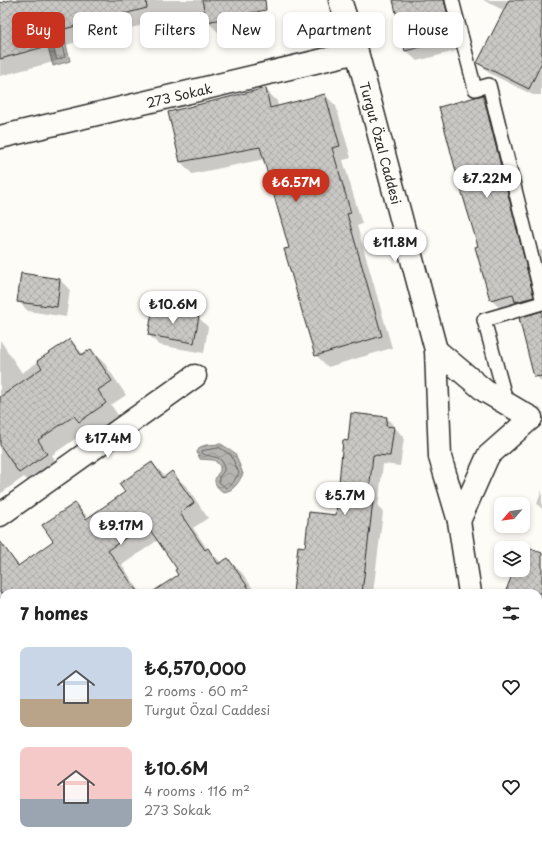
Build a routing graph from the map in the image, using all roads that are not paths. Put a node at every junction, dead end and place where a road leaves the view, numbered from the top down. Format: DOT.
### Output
graph roads {
  1 [pos="340,0"];
  2 [pos="452,0"];
  3 [pos="357,52"];
  4 [pos="0,137"];
  5 [pos="542,298"];
  6 [pos="542,303"];
  7 [pos="436,350"];
  8 [pos="195,376"];
  9 [pos="508,404"];
  10 [pos="536,417"];
  11 [pos="0,515"];
  12 [pos="459,521"];
  13 [pos="469,589"];
  1 -- 3 [label="street, Turgut Özal Caddesi"];
  2 -- 5 [label="lane"];
  3 -- 4 [label="street, 273 Sokak"];
  3 -- 7 [label="street, Turgut Özal Caddesi"];
  6 -- 9 [label="lane"];
  7 -- 9 [label="street"];
  7 -- 12 [label="street, Turgut Özal Caddesi"];
  8 -- 11 [label="street"];
  9 -- 10 [label="street"];
  10 -- 12 [label="street"];
  12 -- 13 [label="street, Turgut Özal Caddesi"];
}
